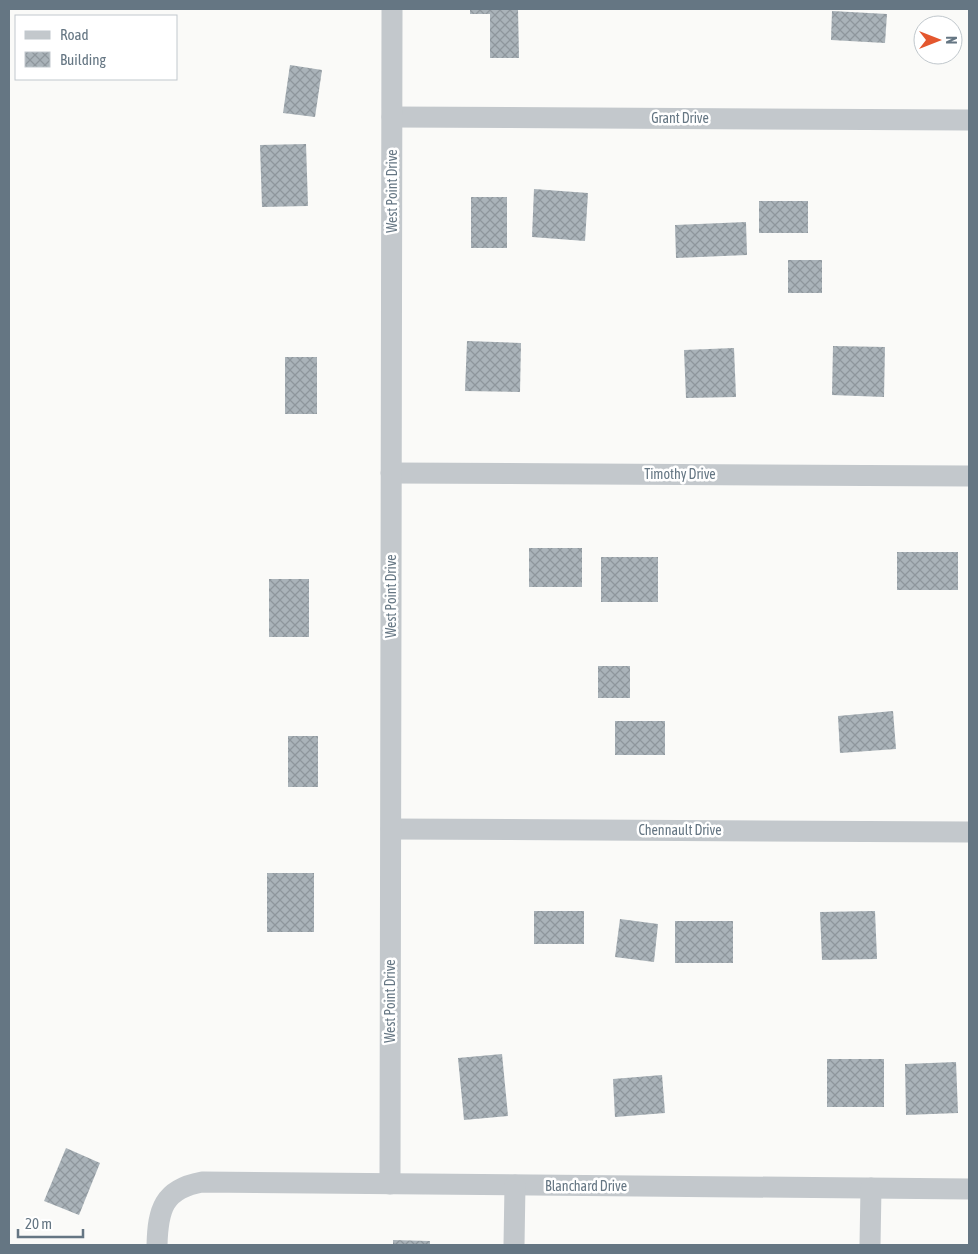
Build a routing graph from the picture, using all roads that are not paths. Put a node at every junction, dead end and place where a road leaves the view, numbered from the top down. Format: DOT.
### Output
graph roads {
  1 [pos="392,9"];
  2 [pos="392,117"];
  3 [pos="969,120"];
  4 [pos="391,473"];
  5 [pos="969,476"];
  6 [pos="391,829"];
  7 [pos="969,832"];
  8 [pos="390,1184"];
  9 [pos="515,1185"];
  10 [pos="871,1188"];
  11 [pos="969,1189"];
  12 [pos="157,1245"];
  13 [pos="514,1245"];
  14 [pos="870,1245"];
  1 -- 2 [label="street, West Point Drive"];
  2 -- 3 [label="street, Grant Drive"];
  2 -- 4 [label="street, West Point Drive"];
  4 -- 5 [label="street, Timothy Drive"];
  4 -- 6 [label="street, West Point Drive"];
  6 -- 7 [label="street, Chennault Drive"];
  6 -- 8 [label="street, West Point Drive"];
  8 -- 9 [label="street, Blanchard Drive"];
  8 -- 12 [label="street, Blanchard Drive"];
  9 -- 10 [label="street, Blanchard Drive"];
  9 -- 13 [label="street"];
  10 -- 11 [label="street, Blanchard Drive"];
  10 -- 14 [label="street"];
}
